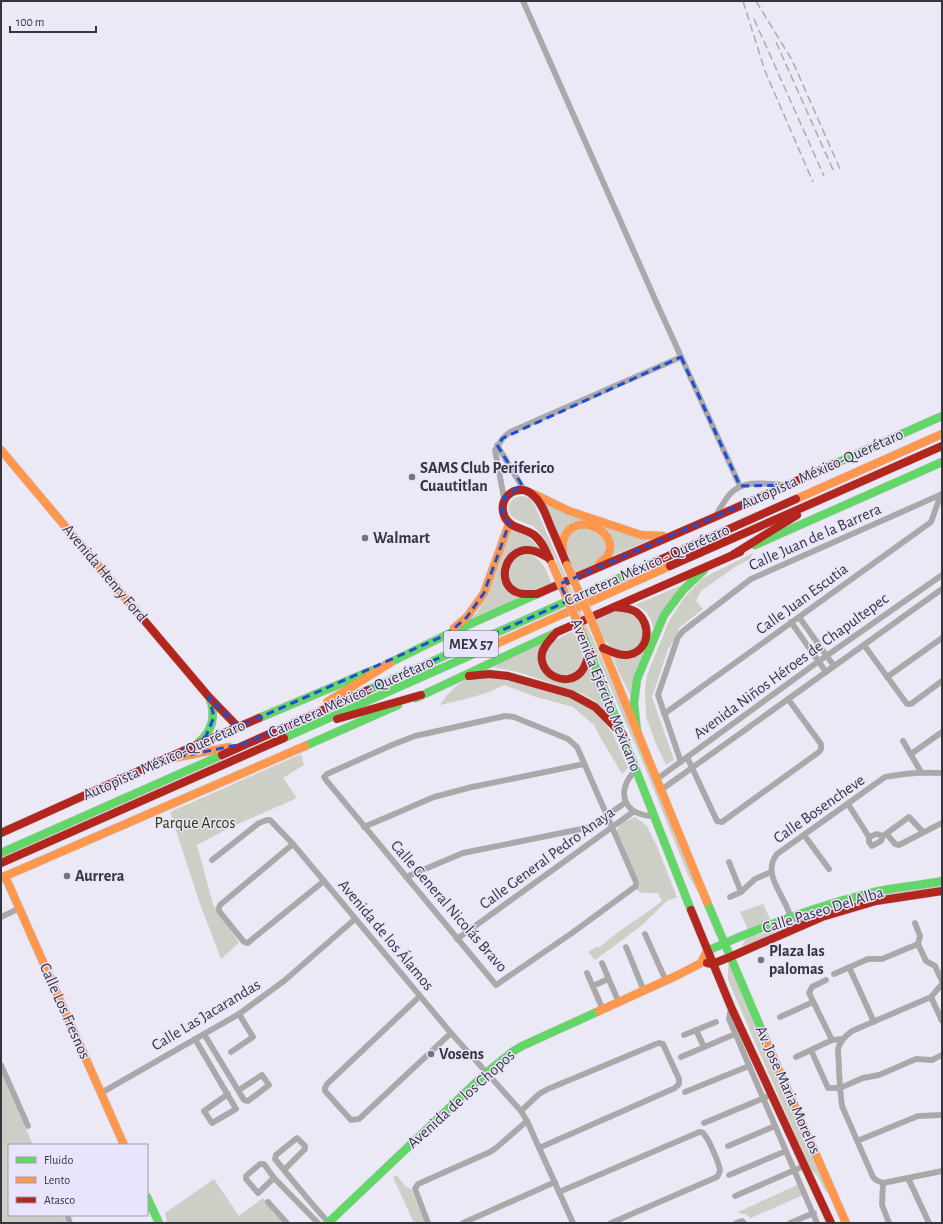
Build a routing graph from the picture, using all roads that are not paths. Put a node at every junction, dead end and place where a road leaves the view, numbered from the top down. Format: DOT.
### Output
graph roads {
  1 [pos="523,1"];
  2 [pos="681,357"];
  3 [pos="942,416"];
  4 [pos="942,434"];
  5 [pos="498,445"];
  6 [pos="942,446"];
  7 [pos="1,450"];
  8 [pos="942,462"];
  9 [pos="788,485"];
  10 [pos="740,486"];
  11 [pos="842,489"];
  12 [pos="524,490"];
  13 [pos="534,494"];
  14 [pos="942,494"];
  15 [pos="504,498"];
  16 [pos="714,518"];
  17 [pos="509,524"];
  18 [pos="669,536"];
  19 [pos="563,554"];
  20 [pos="734,554"];
  21 [pos="550,561"];
  22 [pos="711,565"];
  23 [pos="588,572"];
  24 [pos="942,575"];
  25 [pos="937,579"];
  26 [pos="942,588"];
  27 [pos="538,594"];
  28 [pos="615,607"];
  29 [pos="799,617"];
  30 [pos="791,622"];
  31 [pos="558,632"];
  32 [pos="446,635"];
  33 [pos="942,638"];
  34 [pos="864,645"];
  35 [pos="603,648"];
  36 [pos="590,652"];
  37 [pos="827,656"];
  38 [pos="819,661"];
  39 [pos="390,663"];
  40 [pos="834,666"];
  41 [pos="826,672"];
  42 [pos="887,677"];
  43 [pos="450,681"];
  44 [pos="942,681"];
  45 [pos="421,695"];
  46 [pos="209,697"];
  47 [pos="788,699"];
  48 [pos="753,710"];
  49 [pos="664,714"];
  50 [pos="309,716"];
  51 [pos="759,719"];
  52 [pos="314,724"];
  53 [pos="238,727"];
  54 [pos="637,732"];
  55 [pos="942,732"];
  56 [pos="623,735"];
  57 [pos="903,741"];
  58 [pos="247,744"];
  59 [pos="194,746"];
  60 [pos="911,754"];
  61 [pos="687,757"];
  62 [pos="158,761"];
  63 [pos="681,762"];
  64 [pos="584,764"];
  65 [pos="692,768"];
  66 [pos="636,770"];
  67 [pos="921,772"];
  68 [pos="942,774"];
  69 [pos="657,780"];
  70 [pos="661,790"];
  71 [pos="626,802"];
  72 [pos="848,804"];
  73 [pos="633,812"];
  74 [pos="655,816"];
  75 [pos="607,817"];
  76 [pos="942,822"];
  77 [pos="364,827"];
  78 [pos="612,827"];
  79 [pos="923,832"];
  80 [pos="1,833"];
  81 [pos="804,835"];
  82 [pos="885,835"];
  83 [pos="869,837"];
  84 [pos="293,844"];
  85 [pos="1,853"];
  86 [pos="212,860"];
  87 [pos="729,862"];
  88 [pos="1,863"];
  89 [pos="829,869"];
  90 [pos="771,872"];
  91 [pos="3,877"];
  92 [pos="406,877"];
  93 [pos="324,881"];
  94 [pos="940,882"];
  95 [pos="942,891"];
  96 [pos="741,892"];
  97 [pos="730,897"];
  98 [pos="20,908"];
  99 [pos="1,917"];
  100 [pos="790,918"];
  101 [pos="356,919"];
  102 [pos="811,922"];
  103 [pos="915,923"];
  104 [pos="786,932"];
  105 [pos="645,934"];
  106 [pos="457,939"];
  107 [pos="724,943"];
  108 [pos="918,944"];
  109 [pos="626,947"];
  110 [pos="706,951"];
  111 [pos="730,957"];
  112 [pos="602,963"];
  113 [pos="701,963"];
  114 [pos="712,964"];
  115 [pos="849,967"];
  116 [pos="587,973"];
  117 [pos="834,974"];
  118 [pos="608,979"];
  119 [pos="826,980"];
  120 [pos="666,981"];
  121 [pos="942,982"];
  122 [pos="593,986"];
  123 [pos="644,991"];
  124 [pos="420,996"];
  125 [pos="931,997"];
  126 [pos="813,1002"];
  127 [pos="619,1003"];
  128 [pos="731,1007"];
  129 [pos="603,1010"];
  130 [pos="239,1014"];
  131 [pos="780,1017"];
  132 [pos="942,1021"];
  133 [pos="716,1022"];
  134 [pos="874,1022"];
  135 [pos="696,1030"];
  136 [pos="451,1033"];
  137 [pos="204,1034"];
  138 [pos="735,1034"];
  139 [pos="684,1035"];
  140 [pos="195,1039"];
  141 [pos="842,1039"];
  142 [pos="832,1040"];
  143 [pos="704,1047"];
  144 [pos="811,1050"];
  145 [pos="231,1052"];
  146 [pos="942,1055"];
  147 [pos="796,1057"];
  148 [pos="681,1058"];
  149 [pos="1,1065"];
  150 [pos="749,1066"];
  151 [pos="486,1073"];
  152 [pos="840,1088"];
  153 [pos="239,1090"];
  154 [pos="685,1092"];
  155 [pos="101,1093"];
  156 [pos="228,1094"];
  157 [pos="771,1095"];
  158 [pos="763,1099"];
  159 [pos="521,1111"];
  160 [pos="942,1115"];
  161 [pos="527,1121"];
  162 [pos="704,1123"];
  163 [pos="28,1126"];
  164 [pos="775,1126"];
  165 [pos="857,1141"];
  166 [pos="124,1144"];
  167 [pos="728,1146"];
  168 [pos="539,1148"];
  169 [pos="786,1151"];
  170 [pos="804,1166"];
  171 [pos="284,1170"];
  172 [pos="795,1170"];
  173 [pos="942,1171"];
  174 [pos="729,1175"];
  175 [pos="274,1178"];
  176 [pos="908,1178"];
  177 [pos="555,1182"];
  178 [pos="812,1183"];
  179 [pos="883,1183"];
  180 [pos="559,1192"];
  181 [pos="735,1196"];
  182 [pos="834,1197"];
  183 [pos="148,1199"];
  184 [pos="268,1202"];
  185 [pos="814,1213"];
  186 [pos="159,1223"];
  187 [pos="287,1223"];
  188 [pos="318,1223"];
  189 [pos="328,1223"];
  190 [pos="428,1223"];
  191 [pos="463,1223"];
  192 [pos="573,1223"];
  193 [pos="611,1223"];
  194 [pos="736,1223"];
  195 [pos="744,1223"];
  196 [pos="790,1223"];
  197 [pos="817,1223"];
  198 [pos="831,1223"];
  199 [pos="846,1223"];
  200 [pos="889,1223"];
  201 [pos="929,1223"];
  1 -- 2 [label="street"];
  2 -- 5 [label="street"];
  2 -- 10 [label="street"];
  3 -- 9 [label="main road, Autopista México-Querétaro"];
  4 -- 50 [label="main road, Carretera México - Querétaro / MEX 57"];
  5 -- 12 [label="street"];
  5 -- 15 [label="street"];
  6 -- 11 [label="main road, Carretera México - Querétaro / MEX 57"];
  7 -- 46 [label="main road, Avenida Henry Ford"];
  8 -- 20 [label="main road"];
  9 -- 10 [label="street"];
  9 -- 16 [label="main road, Autopista México-Querétaro"];
  10 -- 16 [label="street"];
  11 -- 20 [label="main road"];
  11 -- 52 [label="main road, Carretera México - Querétaro / MEX 57"];
  12 -- 13 [label="main road"];
  12 -- 15 [label="main road"];
  13 -- 18 [label="main road"];
  13 -- 19 [label="main road, Avenida Ejército Mexicano"];
  14 -- 29 [label="street, Calle Juan Escutia"];
  14 -- 49 [label="street, Calle Juan de la Barrera"];
  15 -- 17 [label="main road"];
  16 -- 18 [label="main road, Autopista México-Querétaro"];
  17 -- 21 [label="main road, Avenida Ejército Mexicano"];
  17 -- 32 [label="main road"];
  18 -- 23 [label="main road, Autopista México-Querétaro"];
  19 -- 23 [label="main road"];
  19 -- 35 [label="main road, Avenida Ejército Mexicano, bridge"];
  20 -- 22 [label="main road"];
  21 -- 27 [label="main road"];
  21 -- 36 [label="main road, Avenida Ejército Mexicano, bridge"];
  22 -- 28 [label="main road"];
  22 -- 54 [label="main road"];
  23 -- 27 [label="main road, Autopista México-Querétaro"];
  24 -- 25 [label="street, Avenida Niños Héroes de Chapultepec"];
  25 -- 26 [label="street"];
  25 -- 37 [label="street, Avenida Niños Héroes de Chapultepec"];
  26 -- 34 [label="street, Avenida Niños Héroes de Chapultepec"];
  27 -- 32 [label="main road, Autopista México-Querétaro"];
  28 -- 31 [label="main road"];
  28 -- 35 [label="main road"];
  29 -- 30 [label="street, Calle Juan Escutia"];
  29 -- 37 [label="street"];
  30 -- 38 [label="street"];
  30 -- 49 [label="street, Calle Juan Escutia"];
  31 -- 36 [label="main road"];
  31 -- 43 [label="main road"];
  32 -- 39 [label="main road, Autopista México-Querétaro"];
  33 -- 42 [label="street"];
  34 -- 40 [label="street, Avenida Niños Héroes de Chapultepec"];
  34 -- 42 [label="street"];
  35 -- 54 [label="main road, Avenida Ejército Mexicano"];
  36 -- 56 [label="main road, Avenida Ejército Mexicano"];
  37 -- 38 [label="street, Avenida Niños Héroes de Chapultepec"];
  37 -- 40 [label="street"];
  38 -- 41 [label="street"];
  38 -- 48 [label="street, Avenida Niños Héroes de Chapultepec"];
  39 -- 50 [label="main road"];
  39 -- 53 [label="main road, Autopista México-Querétaro"];
  40 -- 41 [label="street, Avenida Niños Héroes de Chapultepec"];
  41 -- 47 [label="street, Avenida Niños Héroes de Chapultepec"];
  42 -- 44 [label="street"];
  43 -- 45 [label="main road"];
  43 -- 56 [label="main road"];
  45 -- 52 [label="main road"];
  45 -- 91 [label="main road"];
  46 -- 53 [label="main road, Avenida Henry Ford"];
  46 -- 59 [label="main road, Avenida Henry Ford"];
  47 -- 51 [label="street, Avenida Niños Héroes de Chapultepec"];
  47 -- 65 [label="street"];
  48 -- 51 [label="street"];
  48 -- 61 [label="street, Avenida Niños Héroes de Chapultepec"];
  49 -- 63 [label="street, Calle Juan de la Barrera"];
  50 -- 58 [label="main road, Carretera México - Querétaro / MEX 57"];
  51 -- 65 [label="street, Avenida Niños Héroes de Chapultepec"];
  52 -- 88 [label="main road, Carretera México - Querétaro / MEX 57"];
  53 -- 59 [label="main road, Autopista México-Querétaro"];
  54 -- 69 [label="main road, Avenida Ejército Mexicano"];
  55 -- 60 [label="street"];
  56 -- 66 [label="main road, Avenida Ejército Mexicano"];
  57 -- 60 [label="street"];
  58 -- 62 [label="main road"];
  58 -- 85 [label="main road, Carretera México - Querétaro / MEX 57"];
  59 -- 62 [label="main road, Autopista México-Querétaro"];
  60 -- 67 [label="street"];
  61 -- 63 [label="street, Avenida Niños Héroes de Chapultepec"];
  61 -- 65 [label="street"];
  62 -- 80 [label="main road, Autopista México-Querétaro"];
  63 -- 69 [label="street, Avenida Niños Héroes de Chapultepec"];
  64 -- 75 [label="street, Calle General Nicolás Bravo"];
  64 -- 77 [label="street"];
  64 -- 77 [label="street, Calle General Nicolás Bravo"];
  65 -- 70 [label="street, Avenida Niños Héroes de Chapultepec"];
  66 -- 71 [label="street"];
  66 -- 74 [label="main road, Avenida Ejército Mexicano"];
  67 -- 68 [label="street, Calle Bosencheve"];
  67 -- 72 [label="street, Calle Bosencheve"];
  69 -- 70 [label="main road, Avenida Ejército Mexicano"];
  70 -- 107 [label="main road, Avenida Ejército Mexicano"];
  71 -- 73 [label="street"];
  71 -- 75 [label="street"];
  72 -- 81 [label="street, Calle Bosencheve"];
  72 -- 83 [label="street"];
  73 -- 74 [label="street"];
  73 -- 78 [label="street, Calle General Pedro Anaya"];
  74 -- 110 [label="main road, Avenida Ejército Mexicano"];
  75 -- 78 [label="street, Calle General Nicolás Bravo"];
  75 -- 92 [label="street"];
  76 -- 79 [label="street"];
  77 -- 92 [label="street, Calle General Nicolás Bravo"];
  78 -- 106 [label="street, Calle General Pedro Anaya"];
  78 -- 106 [label="street, Calle General Nicolás Bravo"];
  79 -- 82 [label="street"];
  79 -- 82 [label="street"];
  81 -- 89 [label="street"];
  81 -- 90 [label="street, Calle Bosencheve"];
  82 -- 83 [label="street"];
  82 -- 83 [label="street"];
  84 -- 86 [label="street, Avenida de los Álamos"];
  84 -- 93 [label="street, Avenida de los Álamos"];
  84 -- 93 [label="street"];
  87 -- 96 [label="street"];
  90 -- 96 [label="street"];
  90 -- 100 [label="street"];
  91 -- 98 [label="main road, Calle Los Fresnos"];
  92 -- 106 [label="street, Calle General Nicolás Bravo"];
  93 -- 101 [label="street, Avenida de los Álamos"];
  94 -- 100 [label="main road, Calle Paseo Del Alba"];
  95 -- 102 [label="main road, Calle Paseo Del Alba"];
  96 -- 97 [label="street"];
  98 -- 99 [label="street"];
  98 -- 155 [label="main road, Calle Los Fresnos"];
  100 -- 102 [label="street"];
  100 -- 104 [label="street"];
  100 -- 107 [label="main road, Calle Paseo Del Alba"];
  101 -- 124 [label="street, Avenida de los Álamos"];
  101 -- 130 [label="street, Calle Las Jacarandas"];
  102 -- 104 [label="main road, Calle Paseo Del Alba"];
  103 -- 108 [label="street"];
  104 -- 111 [label="main road, Calle Paseo Del Alba"];
  105 -- 120 [label="street"];
  107 -- 110 [label="main road, Calle Paseo Del Alba"];
  107 -- 111 [label="main road, Avenida Ejército Mexicano"];
  108 -- 115 [label="street"];
  108 -- 121 [label="street"];
  109 -- 123 [label="street"];
  110 -- 113 [label="main road"];
  110 -- 114 [label="main road, Avenida Ejército Mexicano"];
  111 -- 114 [label="main road, Calle Paseo Del Alba"];
  111 -- 182 [label="main road, Av. Jose Maria Morelos"];
  112 -- 118 [label="street"];
  113 -- 114 [label="main road"];
  113 -- 120 [label="main road, Avenida de los Chopos"];
  114 -- 128 [label="main road, Avenida Ejército Mexicano"];
  115 -- 117 [label="street"];
  115 -- 134 [label="street"];
  116 -- 122 [label="street"];
  118 -- 122 [label="street"];
  118 -- 127 [label="street"];
  119 -- 126 [label="street"];
  120 -- 123 [label="main road, Avenida de los Chopos"];
  121 -- 125 [label="street"];
  122 -- 129 [label="street"];
  123 -- 127 [label="main road, Avenida de los Chopos"];
  124 -- 136 [label="street, Avenida de los Álamos"];
  124 -- 136 [label="street"];
  125 -- 132 [label="street"];
  125 -- 134 [label="street"];
  126 -- 131 [label="street"];
  126 -- 142 [label="street"];
  127 -- 129 [label="main road, Avenida de los Chopos"];
  128 -- 138 [label="street"];
  128 -- 157 [label="main road, Avenida Ejército Mexicano"];
  129 -- 151 [label="main road, Avenida de los Chopos"];
  130 -- 137 [label="street, Calle Las Jacarandas"];
  130 -- 145 [label="street"];
  133 -- 135 [label="street"];
  134 -- 141 [label="street"];
  135 -- 139 [label="street"];
  135 -- 143 [label="street"];
  136 -- 151 [label="street, Avenida de los Álamos"];
  137 -- 140 [label="street, Calle Las Jacarandas"];
  137 -- 153 [label="street"];
  138 -- 143 [label="street"];
  138 -- 150 [label="street"];
  140 -- 155 [label="street, Calle Las Jacarandas"];
  140 -- 156 [label="street"];
  141 -- 142 [label="street"];
  141 -- 152 [label="street"];
  142 -- 144 [label="street"];
  143 -- 148 [label="street"];
  144 -- 147 [label="street"];
  144 -- 152 [label="street"];
  146 -- 152 [label="street"];
  149 -- 163 [label="street"];
  150 -- 154 [label="street"];
  150 -- 158 [label="street"];
  151 -- 159 [label="street"];
  151 -- 189 [label="main road, Avenida de los Chopos"];
  152 -- 165 [label="street"];
  153 -- 153 [label="street"];
  155 -- 166 [label="main road, Calle Los Fresnos"];
  156 -- 156 [label="street"];
  157 -- 158 [label="street"];
  157 -- 170 [label="main road, Avenida Ejército Mexicano"];
  158 -- 162 [label="street"];
  158 -- 164 [label="street"];
  159 -- 161 [label="street"];
  159 -- 168 [label="street"];
  160 -- 165 [label="street"];
  161 -- 168 [label="street"];
  161 -- 190 [label="street"];
  164 -- 167 [label="street"];
  164 -- 169 [label="street"];
  165 -- 179 [label="street"];
  168 -- 177 [label="street"];
  169 -- 172 [label="street"];
  169 -- 174 [label="street"];
  170 -- 172 [label="street"];
  170 -- 178 [label="main road, Avenida Ejército Mexicano"];
  171 -- 171 [label="street"];
  171 -- 189 [label="street"];
  172 -- 181 [label="street"];
  172 -- 185 [label="street"];
  173 -- 176 [label="street"];
  175 -- 175 [label="street"];
  175 -- 188 [label="street"];
  176 -- 179 [label="street"];
  176 -- 201 [label="street"];
  177 -- 180 [label="street"];
  177 -- 191 [label="street"];
  178 -- 182 [label="main road"];
  178 -- 198 [label="main road"];
  179 -- 200 [label="street"];
  180 -- 192 [label="street"];
  180 -- 193 [label="street"];
  182 -- 199 [label="main road, Av. Jose Maria Morelos"];
  183 -- 186 [label="main road"];
  184 -- 187 [label="street"];
  185 -- 196 [label="street"];
  185 -- 197 [label="street"];
  194 -- 195 [label="street"];
}
